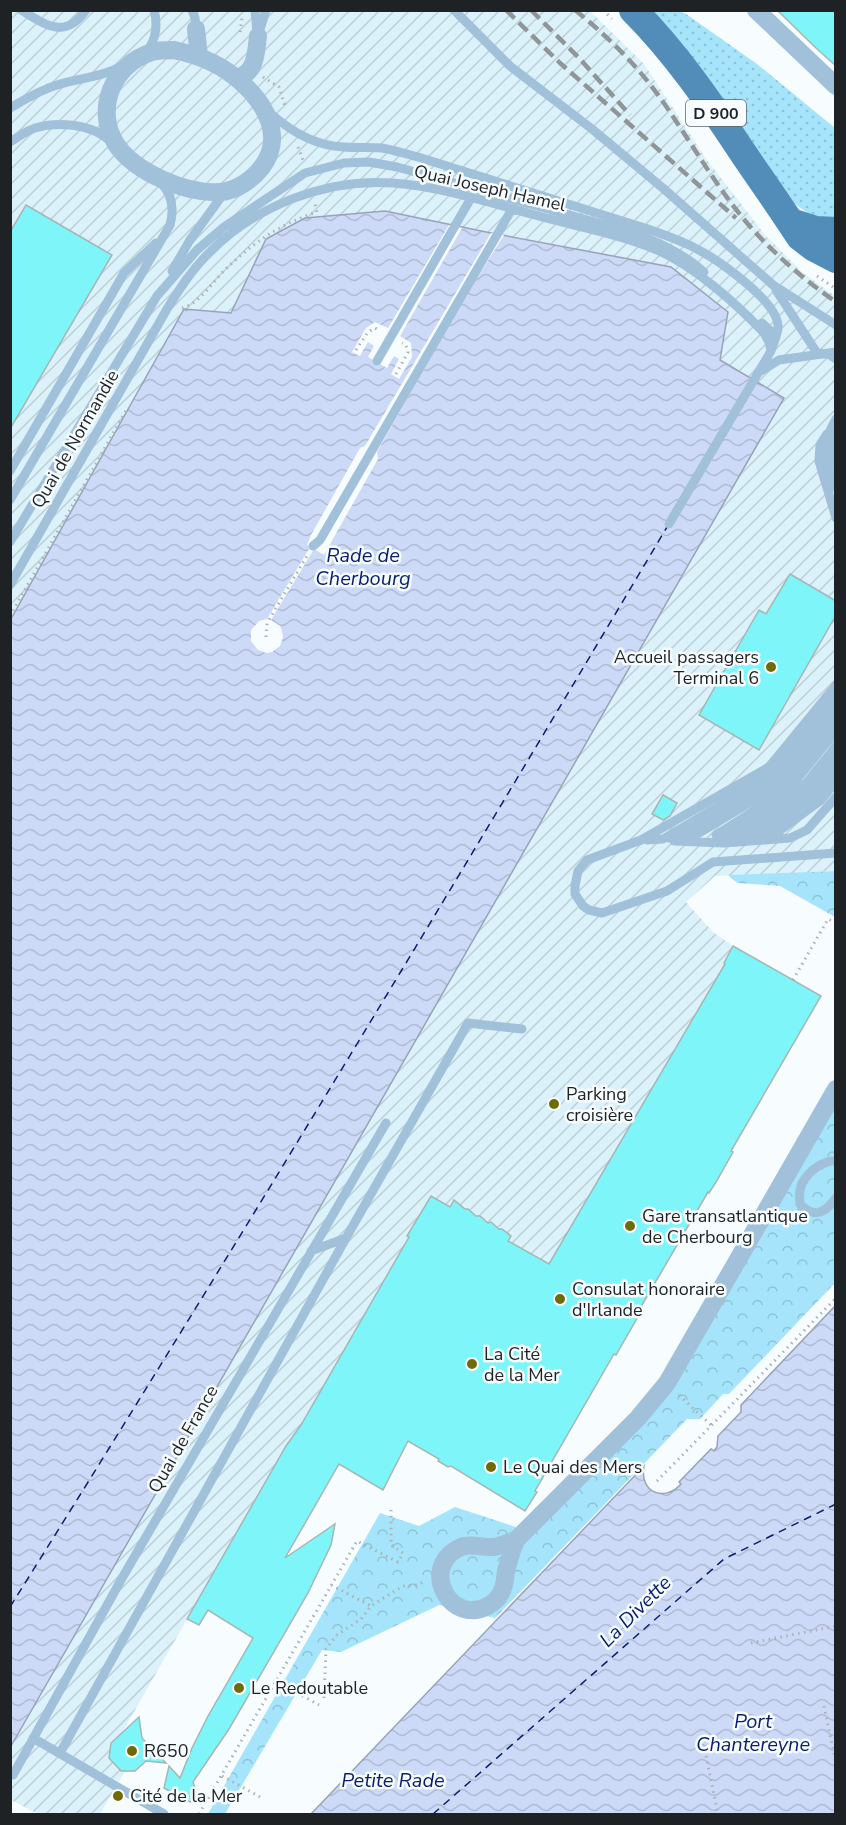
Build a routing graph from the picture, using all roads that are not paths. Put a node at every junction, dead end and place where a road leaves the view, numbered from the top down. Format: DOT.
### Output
graph roads {
  1 [pos="21,10"];
  2 [pos="86,10"];
  3 [pos="154,10"];
  4 [pos="261,10"];
  5 [pos="454,10"];
  6 [pos="633,10"];
  7 [pos="756,10"];
  8 [pos="196,16"];
  9 [pos="258,36"];
  10 [pos="200,57"];
  11 [pos="139,58"];
  12 [pos="236,78"];
  13 [pos="836,86"];
  14 [pos="262,106"];
  15 [pos="10,108"];
  16 [pos="10,142"];
  17 [pos="123,153"];
  18 [pos="138,165"];
  19 [pos="226,191"];
  20 [pos="471,198"];
  21 [pos="512,209"];
  22 [pos="790,222"];
  23 [pos="836,231"];
  24 [pos="165,235"];
  25 [pos="836,259"];
  26 [pos="773,285"];
  27 [pos="157,296"];
  28 [pos="167,309"];
  29 [pos="836,325"];
  30 [pos="776,336"];
  31 [pos="771,351"];
  32 [pos="817,353"];
  33 [pos="834,354"];
  34 [pos="377,361"];
  35 [pos="756,376"];
  36 [pos="836,419"];
  37 [pos="836,462"];
  38 [pos="10,471"];
  39 [pos="828,479"];
  40 [pos="836,488"];
  41 [pos="10,500"];
  42 [pos="836,518"];
  43 [pos="669,524"];
  44 [pos="10,542"];
  45 [pos="313,546"];
  46 [pos="10,585"];
  47 [pos="836,685"];
  48 [pos="836,696"];
  49 [pos="836,709"];
  50 [pos="836,720"];
  51 [pos="836,731"];
  52 [pos="836,746"];
  53 [pos="836,757"];
  54 [pos="836,769"];
  55 [pos="836,782"];
  56 [pos="836,796"];
  57 [pos="761,833"];
  58 [pos="729,834"];
  59 [pos="745,834"];
  60 [pos="716,835"];
  61 [pos="681,836"];
  62 [pos="696,836"];
  63 [pos="663,839"];
  64 [pos="641,840"];
  65 [pos="836,853"];
  66 [pos="522,1029"];
  67 [pos="836,1089"];
  68 [pos="386,1123"];
  69 [pos="836,1161"];
  70 [pos="836,1198"];
  71 [pos="346,1238"];
  72 [pos="311,1251"];
  73 [pos="516,1540"];
  74 [pos="33,1738"];
  75 [pos="60,1753"];
  76 [pos="13,1775"];
  77 [pos="164,1815"];
  1 -- 2 [label="lane"];
  3 -- 11 [label="lane"];
  4 -- 9 [label="lane"];
  5 -- 26 [label="lane"];
  6 -- 22 [label="main road, D 900"];
  7 -- 13 [label="street"];
  8 -- 10 [label="street"];
  9 -- 12 [label="street"];
  10 -- 11 [label="street"];
  10 -- 12 [label="street"];
  11 -- 15 [label="lane"];
  11 -- 17 [label="street"];
  12 -- 14 [label="street"];
  14 -- 19 [label="street"];
  14 -- 30 [label="lane"];
  16 -- 17 [label="lane"];
  17 -- 18 [label="street"];
  18 -- 19 [label="street"];
  18 -- 24 [label="lane"];
  19 -- 27 [label="lane"];
  20 -- 21 [label="lane, Quai Joseph Hamel"];
  20 -- 28 [label="lane, Quai Joseph Hamel"];
  20 -- 34 [label="lane"];
  21 -- 31 [label="lane, Quai Joseph Hamel"];
  21 -- 45 [label="lane"];
  22 -- 23 [label="main road"];
  22 -- 25 [label="main road, D 900"];
  24 -- 38 [label="lane"];
  24 -- 41 [label="lane"];
  26 -- 29 [label="lane"];
  26 -- 32 [label="lane"];
  27 -- 30 [label="lane"];
  27 -- 44 [label="lane"];
  28 -- 46 [label="lane, Quai de Normandie"];
  30 -- 31 [label="lane"];
  31 -- 35 [label="lane"];
  32 -- 33 [label="lane"];
  32 -- 35 [label="lane"];
  35 -- 43 [label="lane"];
  36 -- 37 [label="lane"];
  36 -- 39 [label="lane"];
  39 -- 40 [label="lane"];
  39 -- 42 [label="lane"];
  47 -- 64 [label="lane"];
  48 -- 63 [label="lane"];
  49 -- 61 [label="lane"];
  50 -- 62 [label="lane"];
  51 -- 60 [label="lane"];
  52 -- 58 [label="lane"];
  53 -- 59 [label="lane"];
  54 -- 57 [label="lane"];
  55 -- 57 [label="lane"];
  56 -- 64 [label="lane"];
  57 -- 59 [label="lane"];
  58 -- 59 [label="lane"];
  58 -- 60 [label="lane"];
  60 -- 62 [label="lane"];
  61 -- 62 [label="lane"];
  61 -- 63 [label="lane"];
  63 -- 64 [label="lane"];
  64 -- 65 [label="lane"];
  66 -- 71 [label="lane"];
  67 -- 73 [label="street"];
  68 -- 72 [label="lane, Quai de France"];
  69 -- 70 [label="lane"];
  71 -- 72 [label="lane"];
  71 -- 75 [label="lane"];
  72 -- 74 [label="lane, Quai de France"];
  73 -- 73 [label="street"];
  74 -- 75 [label="lane"];
  74 -- 76 [label="lane, Quai de France"];
  75 -- 77 [label="lane"];
}
